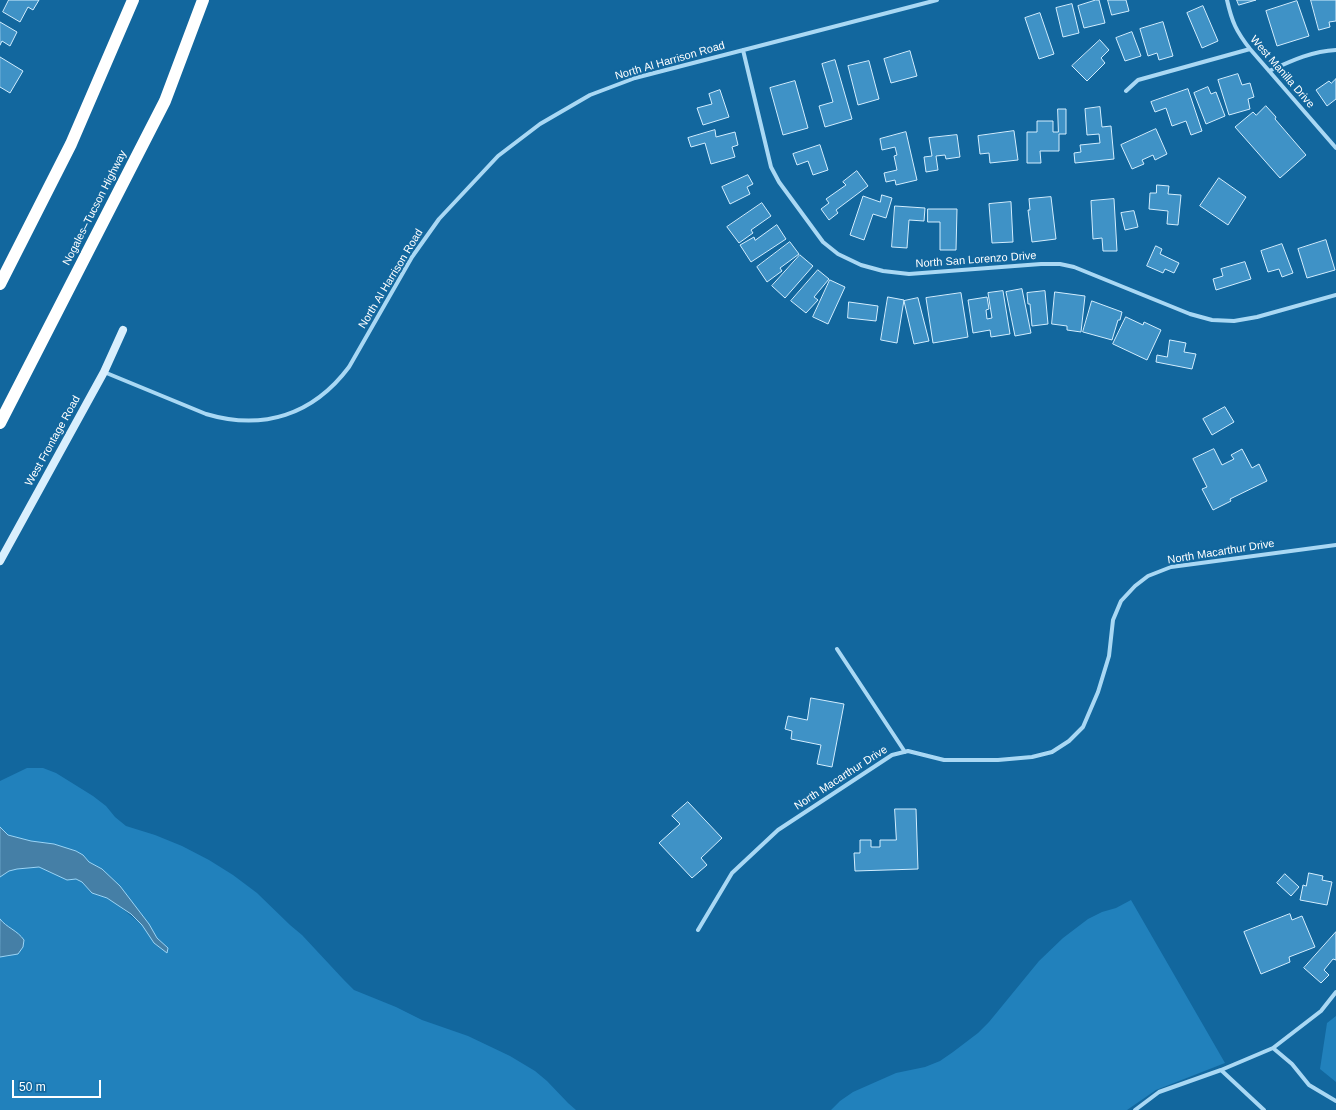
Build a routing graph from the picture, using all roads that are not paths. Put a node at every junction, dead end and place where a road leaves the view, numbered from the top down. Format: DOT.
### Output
graph roads {
  1 [pos="133,0"];
  2 [pos="203,0"];
  3 [pos="937,0"];
  4 [pos="1227,0"];
  5 [pos="1250,49"];
  6 [pos="743,50"];
  7 [pos="1336,50"];
  8 [pos="1269,72"];
  9 [pos="1126,91"];
  10 [pos="1336,148"];
  11 [pos="0,284"];
  12 [pos="1336,295"];
  13 [pos="123,330"];
  14 [pos="104,372"];
  15 [pos="0,423"];
  16 [pos="1336,544"];
  17 [pos="0,561"];
  18 [pos="837,649"];
  19 [pos="905,752"];
  20 [pos="698,930"];
  21 [pos="1336,992"];
  22 [pos="1273,1048"];
  23 [pos="1221,1070"];
  24 [pos="1336,1101"];
  25 [pos="1134,1110"];
  26 [pos="1264,1110"];
  1 -- 11 [label="highway"];
  2 -- 15 [label="highway, Nogales–Tucson Highway"];
  3 -- 6 [label="street, North Al Harrison Road"];
  4 -- 5 [label="street, West Manilla Drive"];
  5 -- 8 [label="street, West Manilla Drive"];
  5 -- 9 [label="street"];
  6 -- 12 [label="street, North San Lorenzo Drive"];
  6 -- 14 [label="street, North Al Harrison Road"];
  7 -- 8 [label="street"];
  8 -- 10 [label="street, West Manilla Drive"];
  13 -- 14 [label="street, West Frontage Road"];
  14 -- 17 [label="street, West Frontage Road"];
  16 -- 19 [label="street, North Macarthur Drive"];
  18 -- 19 [label="street"];
  19 -- 20 [label="street, North Macarthur Drive"];
  21 -- 22 [label="street"];
  22 -- 23 [label="street"];
  22 -- 24 [label="street"];
  23 -- 25 [label="street"];
  23 -- 26 [label="street"];
}
